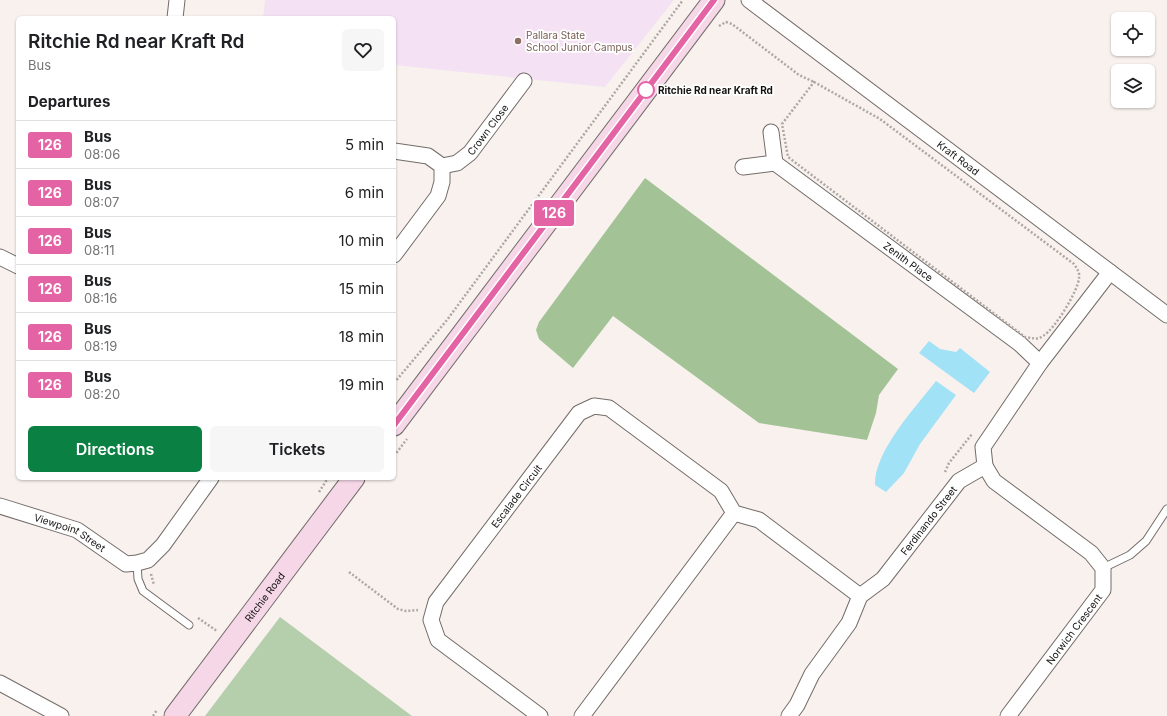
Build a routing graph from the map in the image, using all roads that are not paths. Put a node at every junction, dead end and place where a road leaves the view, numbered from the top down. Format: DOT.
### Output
graph roads {
  1 [pos="177,0"];
  2 [pos="714,0"];
  3 [pos="749,0"];
  4 [pos="175,16"];
  5 [pos="524,81"];
  6 [pos="771,132"];
  7 [pos="396,151"];
  8 [pos="776,163"];
  9 [pos="442,166"];
  10 [pos="743,167"];
  11 [pos="396,251"];
  12 [pos="0,257"];
  13 [pos="16,265"];
  14 [pos="1110,272"];
  15 [pos="1167,315"];
  16 [pos="1040,363"];
  17 [pos="401,432"];
  18 [pos="985,466"];
  19 [pos="210,480"];
  20 [pos="353,480"];
  21 [pos="0,506"];
  22 [pos="1167,509"];
  23 [pos="734,513"];
  24 [pos="137,563"];
  25 [pos="1103,568"];
  26 [pos="860,596"];
  27 [pos="189,625"];
  28 [pos="0,683"];
  29 [pos="61,716"];
  30 [pos="176,716"];
  31 [pos="540,716"];
  32 [pos="582,716"];
  33 [pos="789,716"];
  34 [pos="1008,716"];
  1 -- 4 [label="street"];
  2 -- 17 [label="street"];
  3 -- 14 [label="street, Kraft Road"];
  5 -- 9 [label="street, Crown Close"];
  6 -- 8 [label="street"];
  7 -- 9 [label="street"];
  8 -- 10 [label="street"];
  8 -- 16 [label="street, Zenith Place"];
  9 -- 11 [label="street"];
  12 -- 13 [label="street"];
  14 -- 15 [label="street, Kraft Road"];
  14 -- 16 [label="street"];
  16 -- 18 [label="street"];
  18 -- 25 [label="street"];
  18 -- 26 [label="street, Ferdinando Street"];
  19 -- 24 [label="street"];
  20 -- 30 [label="street, Ritchie Road"];
  21 -- 24 [label="street, Viewpoint Street"];
  22 -- 25 [label="lane"];
  23 -- 26 [label="street"];
  23 -- 31 [label="street, Escalade Circuit"];
  23 -- 32 [label="street"];
  24 -- 27 [label="lane"];
  25 -- 34 [label="street, Norwich Crescent"];
  26 -- 33 [label="street"];
  28 -- 29 [label="street"];
}
